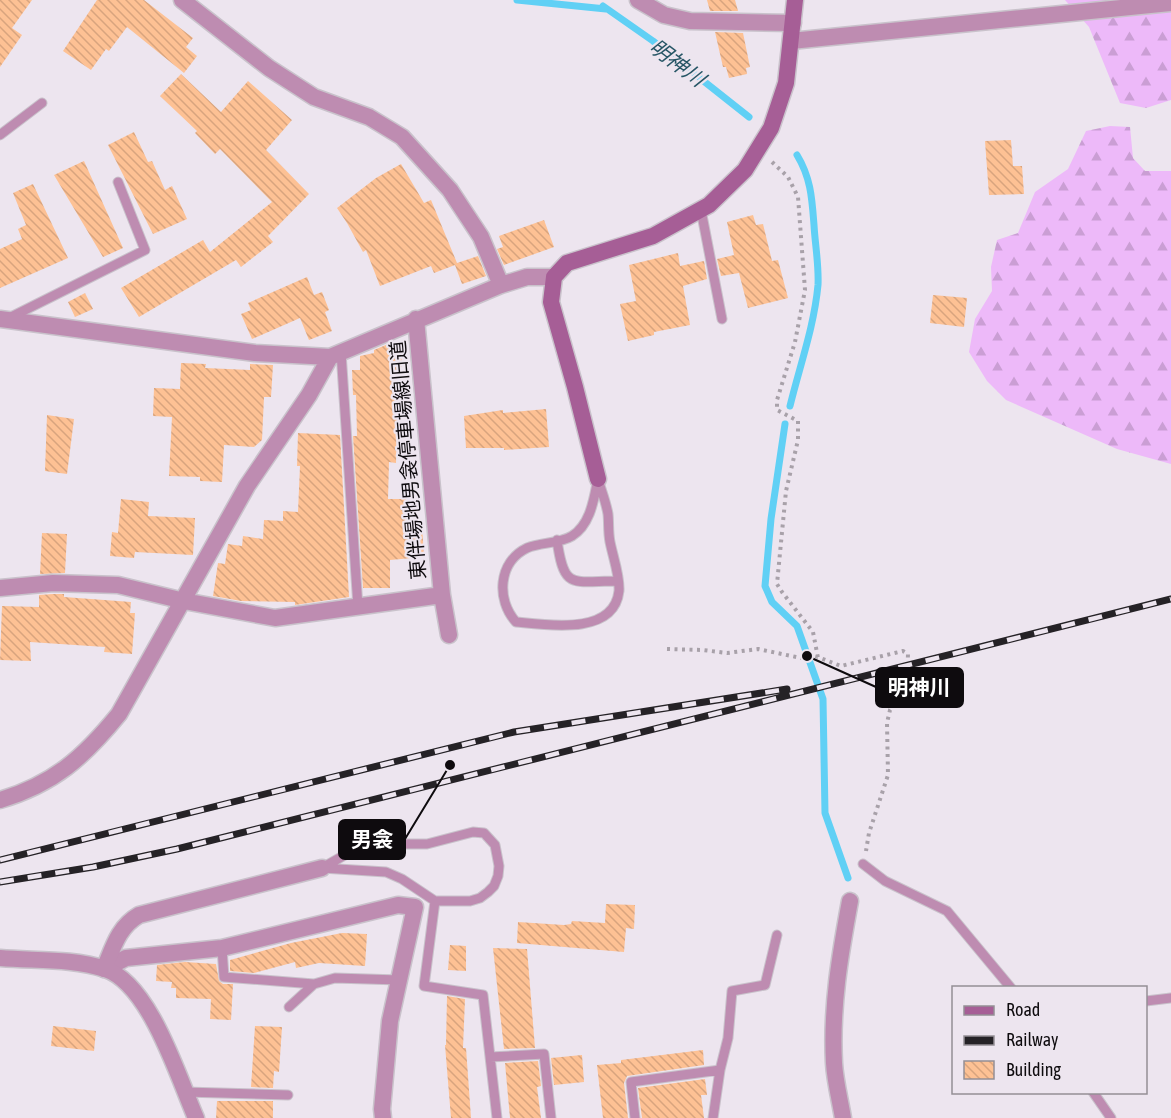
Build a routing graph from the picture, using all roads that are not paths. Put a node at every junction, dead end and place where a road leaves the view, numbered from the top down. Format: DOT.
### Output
graph roads {
  1 [pos="182,0"];
  2 [pos="638,0"];
  3 [pos="795,0"];
  4 [pos="1171,3"];
  5 [pos="793,23"];
  6 [pos="791,41"];
  7 [pos="42,103"];
  8 [pos="0,135"];
  9 [pos="118,182"];
  10 [pos="701,210"];
  11 [pos="554,277"];
  12 [pos="501,285"];
  13 [pos="4,319"];
  14 [pos="416,319"];
  15 [pos="722,319"];
  16 [pos="335,354"];
  17 [pos="598,479"];
  18 [pos="557,540"];
  19 [pos="618,581"];
  20 [pos="0,588"];
  21 [pos="442,595"];
  22 [pos="184,601"];
  23 [pos="358,607"];
  24 [pos="449,635"];
  25 [pos="0,800"];
  26 [pos="863,864"];
  27 [pos="322,868"];
  28 [pos="435,901"];
  29 [pos="850,901"];
  30 [pos="777,935"];
  31 [pos="222,948"];
  32 [pos="0,958"];
  33 [pos="104,969"];
  34 [pos="399,980"];
  35 [pos="314,984"];
  36 [pos="1010,986"];
  37 [pos="1171,998"];
  38 [pos="1147,1001"];
  39 [pos="289,1007"];
  40 [pos="490,1057"];
  41 [pos="720,1070"];
  42 [pos="185,1092"];
  43 [pos="1094,1094"];
  44 [pos="288,1095"];
  45 [pos="196,1118"];
  46 [pos="383,1118"];
  47 [pos="497,1118"];
  48 [pos="551,1118"];
  49 [pos="635,1118"];
  50 [pos="713,1118"];
  51 [pos="843,1118"];
  52 [pos="1111,1118"];
  1 -- 12 [label="street"];
  2 -- 5 [label="street"];
  3 -- 5 [label="main road"];
  4 -- 6 [label="street"];
  5 -- 6 [label="main road"];
  6 -- 10 [label="main road"];
  7 -- 8 [label="lane"];
  9 -- 13 [label="lane"];
  10 -- 11 [label="main road"];
  10 -- 15 [label="lane"];
  11 -- 12 [label="street, 東伴場地男衾停車場線旧道"];
  11 -- 17 [label="main road"];
  12 -- 14 [label="street, 東伴場地男衾停車場線旧道"];
  13 -- 16 [label="street"];
  14 -- 16 [label="street"];
  14 -- 21 [label="street, 東伴場地男衾停車場線旧道"];
  16 -- 22 [label="street"];
  16 -- 23 [label="lane"];
  17 -- 18 [label="lane"];
  17 -- 19 [label="lane"];
  18 -- 19 [label="lane"];
  18 -- 19 [label="lane"];
  20 -- 22 [label="street"];
  21 -- 23 [label="street"];
  21 -- 24 [label="street, 東伴場地男衾停車場線旧道"];
  22 -- 23 [label="street"];
  22 -- 25 [label="street"];
  26 -- 36 [label="lane"];
  27 -- 28 [label="lane"];
  27 -- 28 [label="lane"];
  27 -- 33 [label="street"];
  28 -- 40 [label="lane"];
  29 -- 51 [label="street"];
  30 -- 41 [label="lane"];
  31 -- 33 [label="street"];
  31 -- 34 [label="street"];
  31 -- 35 [label="lane"];
  32 -- 33 [label="street"];
  33 -- 42 [label="street"];
  34 -- 35 [label="lane"];
  34 -- 46 [label="street"];
  35 -- 39 [label="lane"];
  37 -- 38 [label="lane"];
  40 -- 47 [label="lane"];
  40 -- 48 [label="lane"];
  41 -- 49 [label="lane"];
  41 -- 50 [label="lane"];
  42 -- 44 [label="lane"];
  42 -- 45 [label="street"];
  43 -- 52 [label="lane"];
}
